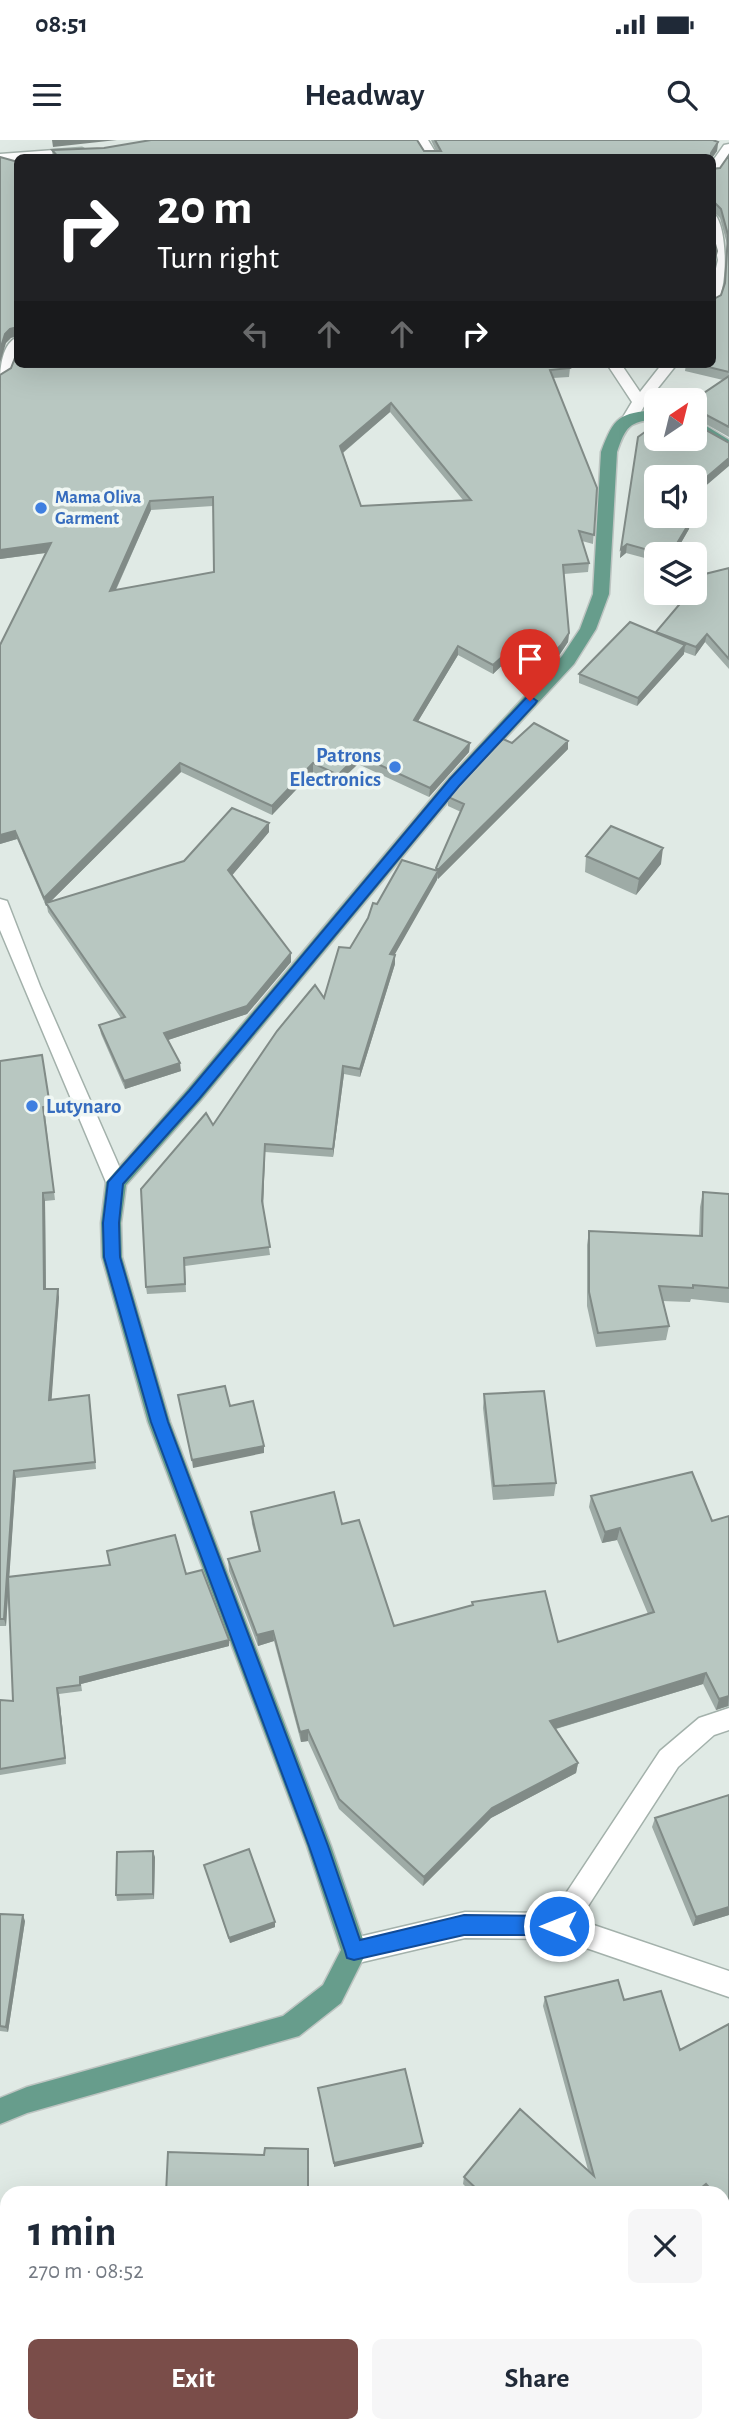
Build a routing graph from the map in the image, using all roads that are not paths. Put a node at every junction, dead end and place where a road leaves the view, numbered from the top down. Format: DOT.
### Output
graph roads {
  1 [pos="725,147"];
  2 [pos="90,151"];
  3 [pos="69,154"];
  4 [pos="716,164"];
  5 [pos="716,224"];
  6 [pos="728,273"];
  7 [pos="716,296"];
  8 [pos="14,349"];
  9 [pos="616,368"];
  10 [pos="668,368"];
  11 [pos="0,379"];
  12 [pos="642,411"];
  13 [pos="707,432"];
  14 [pos="729,447"];
  15 [pos="0,906"];
  16 [pos="116,1182"];
  17 [pos="729,1718"];
  18 [pos="559,1926"];
  19 [pos="354,1951"];
  20 [pos="729,1984"];
  21 [pos="0,2111"];
  1 -- 4 [label="street"];
  2 -- 3 [label="street"];
  5 -- 6 [label="street"];
  6 -- 7 [label="street"];
  8 -- 11 [label="street"];
  9 -- 12 [label="street"];
  10 -- 12 [label="street"];
  12 -- 16 [label="main road"];
  13 -- 14 [label="main road"];
  15 -- 16 [label="street"];
  16 -- 19 [label="main road"];
  17 -- 18 [label="street"];
  18 -- 19 [label="street"];
  18 -- 20 [label="street"];
  19 -- 21 [label="main road"];
}
